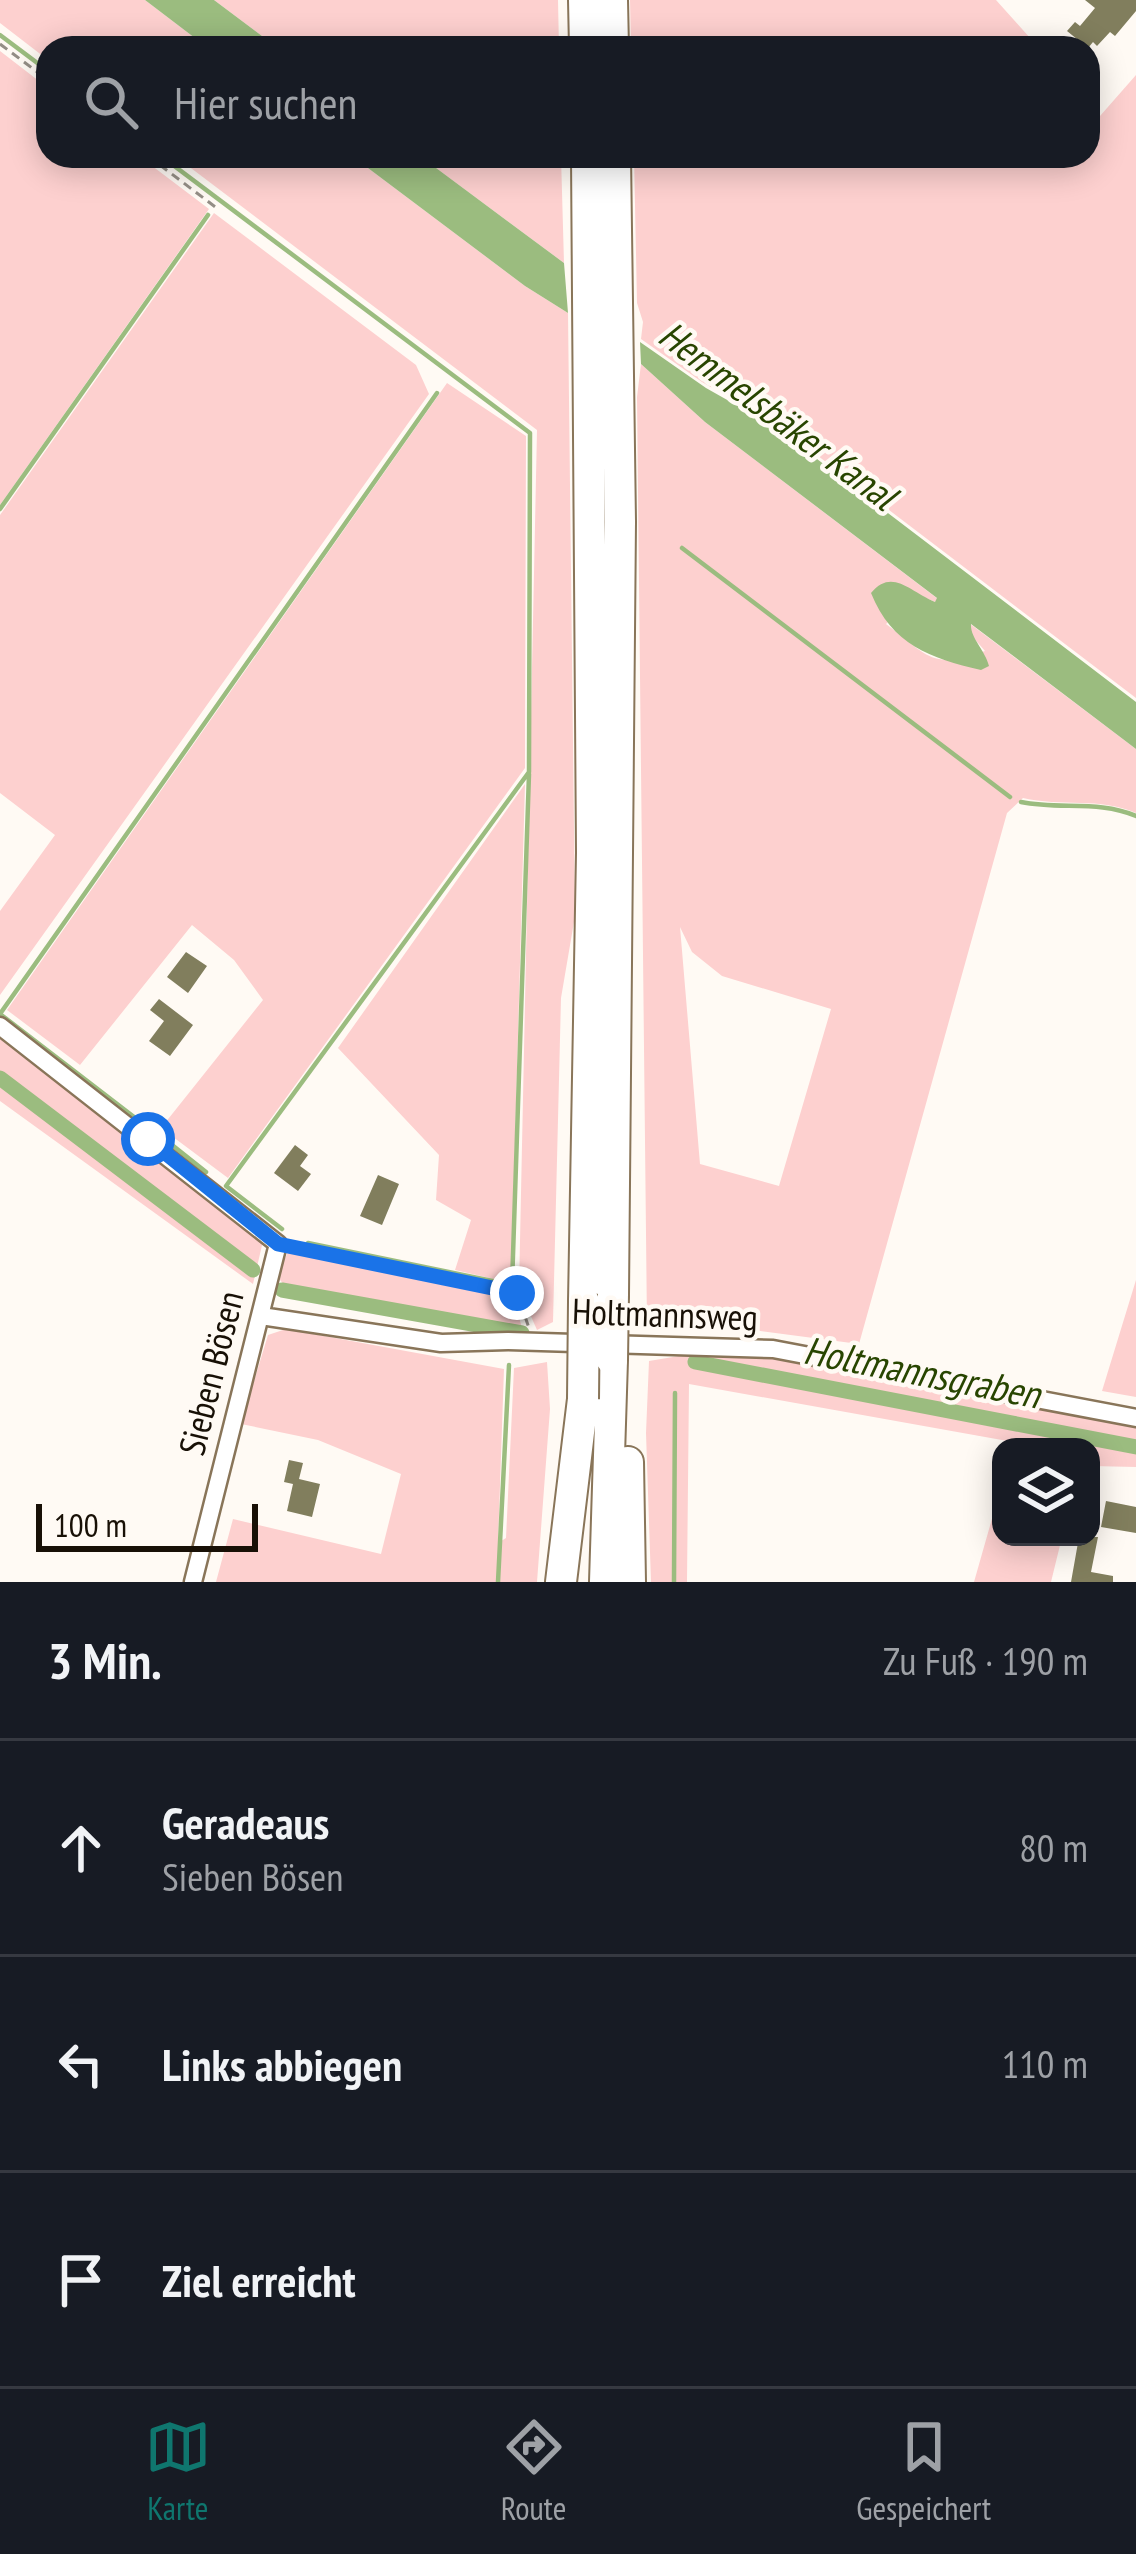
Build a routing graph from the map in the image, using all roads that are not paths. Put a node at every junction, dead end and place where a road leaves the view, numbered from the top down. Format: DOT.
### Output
graph roads {
  1 [pos="584,0"];
  2 [pos="612,0"];
  3 [pos="585,36"];
  4 [pos="613,36"];
  5 [pos="587,168"];
  6 [pos="615,168"];
  7 [pos="0,1026"];
  8 [pos="608,1297"];
  9 [pos="261,1316"];
  10 [pos="619,1361"];
  11 [pos="583,1399"];
  12 [pos="1136,1418"];
  13 [pos="193,1582"];
  14 [pos="561,1582"];
  15 [pos="578,1582"];
  16 [pos="604,1582"];
  17 [pos="630,1582"];
  1 -- 3 [label="highway"];
  2 -- 4 [label="highway"];
  5 -- 8 [label="highway"];
  6 -- 8 [label="highway"];
  7 -- 9 [label="street, Sieben Bösen"];
  8 -- 10 [label="highway, bridge"];
  8 -- 11 [label="highway, bridge"];
  9 -- 12 [label="street, Holtmannsweg"];
  9 -- 13 [label="street, Sieben Bösen"];
  10 -- 16 [label="highway"];
  10 -- 17 [label="highway"];
  11 -- 14 [label="highway"];
  11 -- 15 [label="highway"];
}
